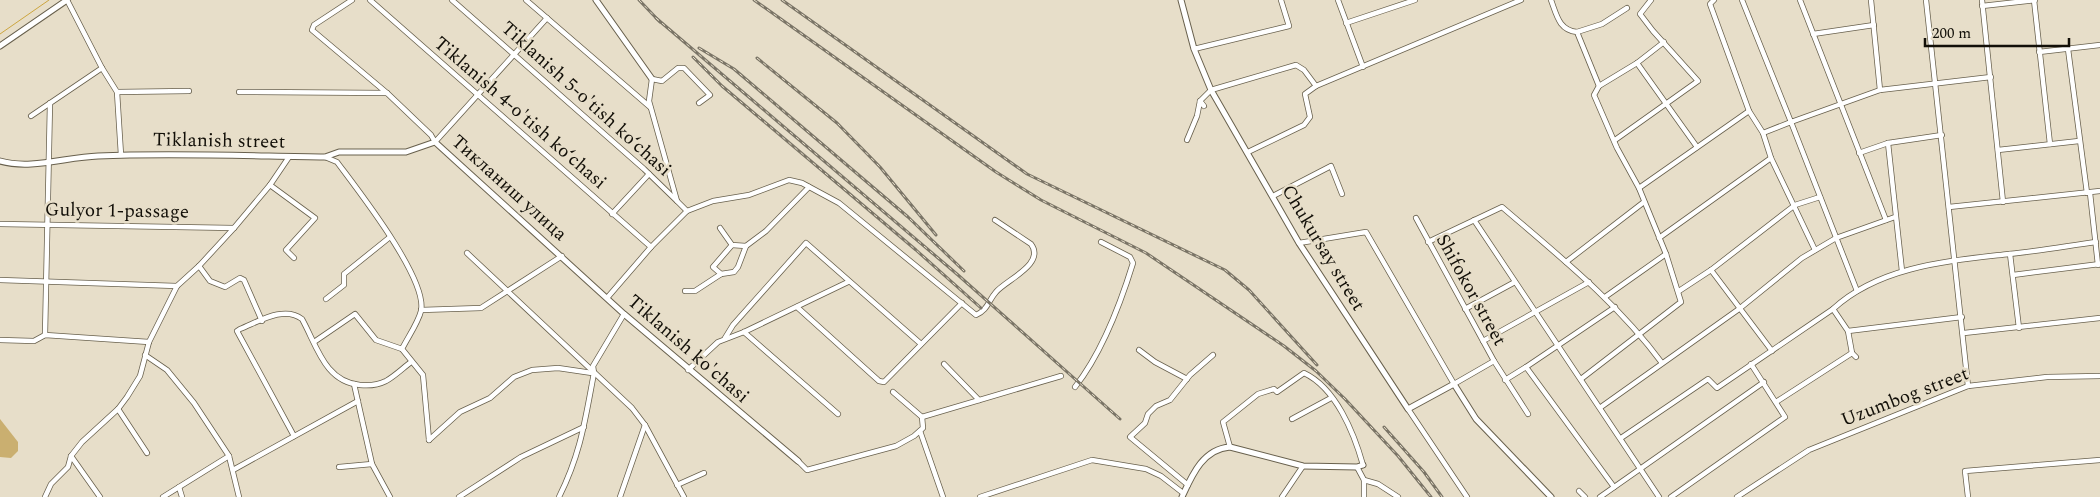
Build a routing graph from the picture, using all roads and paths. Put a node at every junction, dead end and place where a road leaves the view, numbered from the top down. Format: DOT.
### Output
graph roads {
  1 [pos="67,0"];
  2 [pos="352,0"];
  3 [pos="370,0"];
  4 [pos="452,0"];
  5 [pos="526,0"];
  6 [pos="596,0"];
  7 [pos="1181,0"];
  8 [pos="1281,0"];
  9 [pos="1338,0"];
  10 [pos="1415,0"];
  11 [pos="1521,0"];
  12 [pos="1551,0"];
  13 [pos="1651,0"];
  14 [pos="1742,0"];
  15 [pos="1800,0"];
  16 [pos="1870,0"];
  17 [pos="1926,0"];
  18 [pos="1982,0"];
  19 [pos="2035,0"];
  20 [pos="1712,1"];
  21 [pos="1982,6"];
  22 [pos="1627,8"];
  23 [pos="546,18"];
  24 [pos="1346,22"];
  25 [pos="1874,25"];
  26 [pos="1578,32"];
  27 [pos="1813,34"];
  28 [pos="1664,42"];
  29 [pos="2100,45"];
  30 [pos="0,46"];
  31 [pos="1194,49"];
  32 [pos="2068,49"];
  33 [pos="2038,52"];
  34 [pos="514,53"];
  35 [pos="1637,63"];
  36 [pos="1363,67"];
  37 [pos="102,68"];
  38 [pos="1991,77"];
  39 [pos="652,79"];
  40 [pos="1936,84"];
  41 [pos="1316,86"];
  42 [pos="1599,86"];
  43 [pos="1211,90"];
  44 [pos="1880,90"];
  45 [pos="117,92"];
  46 [pos="189,92"];
  47 [pos="239,92"];
  48 [pos="387,93"];
  49 [pos="477,95"];
  50 [pos="1200,100"];
  51 [pos="699,102"];
  52 [pos="50,103"];
  53 [pos="1666,103"];
  54 [pos="1841,103"];
  55 [pos="1204,106"];
  56 [pos="653,109"];
  57 [pos="1749,111"];
  58 [pos="32,116"];
  59 [pos="1790,122"];
  60 [pos="1764,135"];
  61 [pos="1942,135"];
  62 [pos="1187,140"];
  63 [pos="1615,140"];
  64 [pos="436,142"];
  65 [pos="2079,142"];
  66 [pos="1888,143"];
  67 [pos="2050,144"];
  68 [pos="1696,147"];
  69 [pos="1998,150"];
  70 [pos="1248,152"];
  71 [pos="1859,153"];
  72 [pos="121,155"];
  73 [pos="289,157"];
  74 [pos="325,157"];
  75 [pos="1772,158"];
  76 [pos="49,161"];
  77 [pos="1,162"];
  78 [pos="649,174"];
  79 [pos="270,185"];
  80 [pos="812,188"];
  81 [pos="1639,188"];
  82 [pos="2100,191"];
  83 [pos="2089,193"];
  84 [pos="1342,194"];
  85 [pos="1273,196"];
  86 [pos="1820,197"];
  87 [pos="677,201"];
  88 [pos="1644,202"];
  89 [pos="2003,202"];
  90 [pos="1795,205"];
  91 [pos="1949,207"];
  92 [pos="687,211"];
  93 [pos="612,214"];
  94 [pos="1895,216"];
  95 [pos="1416,218"];
  96 [pos="995,220"];
  97 [pos="1474,220"];
  98 [pos="1886,220"];
  99 [pos="0,224"];
  100 [pos="48,225"];
  101 [pos="234,228"];
  102 [pos="720,228"];
  103 [pos="390,237"];
  104 [pos="1659,238"];
  105 [pos="1836,238"];
  106 [pos="1101,242"];
  107 [pos="1428,242"];
  108 [pos="2096,242"];
  109 [pos="1300,243"];
  110 [pos="732,245"];
  111 [pos="746,246"];
  112 [pos="650,247"];
  113 [pos="1815,250"];
  114 [pos="467,253"];
  115 [pos="1666,254"];
  116 [pos="2010,254"];
  117 [pos="562,256"];
  118 [pos="294,258"];
  119 [pos="1956,260"];
  120 [pos="1566,262"];
  121 [pos="2099,265"];
  122 [pos="199,266"];
  123 [pos="1711,270"];
  124 [pos="1902,271"];
  125 [pos="721,274"];
  126 [pos="2013,275"];
  127 [pos="0,280"];
  128 [pos="46,282"];
  129 [pos="848,282"];
  130 [pos="1515,282"];
  131 [pos="1589,282"];
  132 [pos="177,286"];
  133 [pos="1857,290"];
  134 [pos="685,291"];
  135 [pos="1679,291"];
  136 [pos="508,292"];
  137 [pos="1605,297"];
  138 [pos="607,298"];
  139 [pos="326,299"];
  140 [pos="962,303"];
  141 [pos="797,307"];
  142 [pos="1615,307"];
  143 [pos="1465,309"];
  144 [pos="1739,309"];
  145 [pos="421,310"];
  146 [pos="1833,310"];
  147 [pos="1535,312"];
  148 [pos="624,314"];
  149 [pos="1962,317"];
  150 [pos="2100,318"];
  151 [pos="262,321"];
  152 [pos="2019,328"];
  153 [pos="1848,331"];
  154 [pos="744,332"];
  155 [pos="1964,333"];
  156 [pos="1641,334"];
  157 [pos="45,335"];
  158 [pos="725,338"];
  159 [pos="0,340"];
  160 [pos="1483,341"];
  161 [pos="149,342"];
  162 [pos="314,342"];
  163 [pos="922,344"];
  164 [pos="1558,346"];
  165 [pos="402,349"];
  166 [pos="1139,350"];
  167 [pos="1772,351"];
  168 [pos="1852,353"];
  169 [pos="1213,355"];
  170 [pos="146,356"];
  171 [pos="1856,357"];
  172 [pos="411,362"];
  173 [pos="1494,362"];
  174 [pos="1662,363"];
  175 [pos="944,364"];
  176 [pos="1751,364"];
  177 [pos="1526,367"];
  178 [pos="688,370"];
  179 [pos="594,373"];
  180 [pos="1060,376"];
  181 [pos="2100,376"];
  182 [pos="1187,379"];
  183 [pos="1581,379"];
  184 [pos="1505,380"];
  185 [pos="1764,382"];
  186 [pos="354,384"];
  187 [pos="1454,384"];
  188 [pos="1968,386"];
  189 [pos="1075,387"];
  190 [pos="893,392"];
  191 [pos="1331,398"];
  192 [pos="358,400"];
  193 [pos="979,400"];
  194 [pos="1776,402"];
  195 [pos="1601,407"];
  196 [pos="118,409"];
  197 [pos="1408,410"];
  198 [pos="838,414"];
  199 [pos="1528,414"];
  200 [pos="922,417"];
  201 [pos="1292,419"];
  202 [pos="645,425"];
  203 [pos="584,428"];
  204 [pos="920,432"];
  205 [pos="294,436"];
  206 [pos="1621,438"];
  207 [pos="1230,447"];
  208 [pos="147,454"];
  209 [pos="71,456"];
  210 [pos="229,456"];
  211 [pos="2100,460"];
  212 [pos="798,462"];
  213 [pos="372,464"];
  214 [pos="1363,465"];
  215 [pos="1303,466"];
  216 [pos="339,467"];
  217 [pos="1357,467"];
  218 [pos="233,470"];
  219 [pos="1641,470"];
  220 [pos="704,473"];
  221 [pos="1364,480"];
  222 [pos="677,485"];
  223 [pos="1188,485"];
  224 [pos="179,487"];
  225 [pos="1614,487"];
  226 [pos="1579,491"];
  227 [pos="1182,495"];
  228 [pos="44,497"];
  229 [pos="100,497"];
  230 [pos="163,497"];
  231 [pos="182,497"];
  232 [pos="239,497"];
  233 [pos="390,497"];
  234 [pos="459,497"];
  235 [pos="559,497"];
  236 [pos="620,497"];
  237 [pos="684,497"];
  238 [pos="943,497"];
  239 [pos="980,497"];
  240 [pos="1282,497"];
  241 [pos="1364,497"];
  242 [pos="1398,497"];
  243 [pos="1467,497"];
  244 [pos="1550,497"];
  245 [pos="1585,497"];
  246 [pos="1600,497"];
  247 [pos="1659,497"];
  248 [pos="1671,497"];
  249 [pos="1736,497"];
  250 [pos="1968,497"];
  1 -- 30 [label="street"];
  1 -- 37 [label="street"];
  2 -- 48 [label="street"];
  3 -- 49 [label="street, Tiklanish 4-o'tish ko‘chasi"];
  4 -- 34 [label="street, Tiklanish 5-o'tish ko‘chasi"];
  5 -- 23 [label="street"];
  6 -- 39 [label="street"];
  7 -- 31 [label="street, Chukursay street"];
  8 -- 31 [label="street"];
  9 -- 24 [label="street"];
  10 -- 24 [label="street"];
  11 -- 36 [label="street"];
  12 -- 26 [label="street"];
  13 -- 28 [label="street"];
  14 -- 59 [label="street"];
  15 -- 27 [label="street"];
  16 -- 25 [label="street"];
  17 -- 40 [label="street"];
  18 -- 21 [label="street"];
  19 -- 21 [label="street"];
  19 -- 33 [label="street"];
  20 -- 57 [label="street"];
  21 -- 38 [label="street"];
  22 -- 26 [label="street"];
  23 -- 34 [label="street"];
  23 -- 56 [label="street"];
  24 -- 36 [label="street"];
  25 -- 27 [label="street"];
  25 -- 44 [label="street"];
  26 -- 42 [label="street"];
  27 -- 54 [label="street"];
  28 -- 35 [label="street"];
  28 -- 53 [label="street"];
  29 -- 32 [label="street"];
  31 -- 43 [label="street, Chukursay street"];
  32 -- 33 [label="street"];
  32 -- 65 [label="street"];
  33 -- 67 [label="street"];
  34 -- 49 [label="street"];
  34 -- 78 [label="street, Tiklanish 5-o'tish ko‘chasi"];
  35 -- 42 [label="street"];
  35 -- 53 [label="street"];
  36 -- 41 [label="street"];
  37 -- 45 [label="street"];
  37 -- 52 [label="street"];
  38 -- 40 [label="street"];
  38 -- 69 [label="street"];
  39 -- 51 [label="street"];
  39 -- 56 [label="street"];
  40 -- 44 [label="street"];
  40 -- 61 [label="street"];
  41 -- 43 [label="street"];
  41 -- 70 [label="street"];
  42 -- 63 [label="street"];
  43 -- 50 [label="street"];
  43 -- 70 [label="street, Chukursay street"];
  44 -- 54 [label="street"];
  45 -- 46 [label="street"];
  45 -- 72 [label="street"];
  47 -- 48 [label="street"];
  48 -- 64 [label="street"];
  49 -- 64 [label="street"];
  49 -- 93 [label="street, Tiklanish 4-o'tish ko‘chasi"];
  50 -- 55 [label="street"];
  50 -- 62 [label="street"];
  52 -- 58 [label="street"];
  52 -- 76 [label="street"];
  53 -- 63 [label="street"];
  53 -- 68 [label="street"];
  54 -- 59 [label="street"];
  54 -- 71 [label="street"];
  56 -- 87 [label="street"];
  57 -- 60 [label="street"];
  57 -- 68 [label="street"];
  59 -- 60 [label="street"];
  59 -- 86 [label="street"];
  60 -- 75 [label="street"];
  61 -- 66 [label="street"];
  61 -- 91 [label="street"];
  63 -- 81 [label="street"];
  64 -- 74 [label="street, Tiklanish street"];
  64 -- 117 [label="street, Тикланиш улица"];
  65 -- 67 [label="street"];
  65 -- 83 [label="street"];
  66 -- 71 [label="street"];
  66 -- 94 [label="street"];
  67 -- 69 [label="street"];
  68 -- 81 [label="street"];
  69 -- 89 [label="street"];
  70 -- 85 [label="street, Chukursay street"];
  71 -- 98 [label="street"];
  72 -- 73 [label="street, Tiklanish street"];
  72 -- 76 [label="street, Tiklanish street"];
  73 -- 74 [label="street, Tiklanish street"];
  73 -- 79 [label="street"];
  74 -- 103 [label="street"];
  75 -- 90 [label="street"];
  75 -- 104 [label="street"];
  76 -- 77 [label="street, Tiklanish street"];
  76 -- 100 [label="street"];
  78 -- 87 [label="street, Tiklanish 5-o'tish ko‘chasi"];
  78 -- 93 [label="street"];
  79 -- 101 [label="street"];
  79 -- 118 [label="street"];
  80 -- 92 [label="street"];
  80 -- 111 [label="street"];
  80 -- 140 [label="street"];
  81 -- 88 [label="street"];
  82 -- 83 [label="street"];
  83 -- 89 [label="street"];
  83 -- 108 [label="street"];
  84 -- 85 [label="street"];
  85 -- 109 [label="street, Chukursay street"];
  86 -- 90 [label="street"];
  86 -- 105 [label="street"];
  87 -- 92 [label="street, Tiklanish 5-o'tish ko‘chasi"];
  88 -- 104 [label="street"];
  88 -- 120 [label="street"];
  89 -- 91 [label="street"];
  90 -- 113 [label="street"];
  90 -- 123 [label="street"];
  91 -- 119 [label="street"];
  92 -- 112 [label="street"];
  93 -- 112 [label="street, Tiklanish 4-o'tish ko‘chasi"];
  94 -- 98 [label="street"];
  94 -- 124 [label="street"];
  95 -- 107 [label="street, Shifokor street"];
  96 -- 140 [label="street"];
  97 -- 107 [label="street"];
  97 -- 120 [label="street"];
  97 -- 130 [label="street"];
  98 -- 105 [label="street"];
  99 -- 100 [label="street, Gulyor 1-passage"];
  100 -- 101 [label="street, Gulyor 1-passage"];
  100 -- 128 [label="street"];
  101 -- 122 [label="street"];
  102 -- 110 [label="street"];
  103 -- 139 [label="street"];
  103 -- 145 [label="street"];
  104 -- 115 [label="street"];
  105 -- 113 [label="street"];
  105 -- 133 [label="street"];
  106 -- 189 [label="street"];
  107 -- 143 [label="street, Shifokor street"];
  108 -- 116 [label="street"];
  108 -- 121 [label="street"];
  109 -- 187 [label="street"];
  109 -- 197 [label="street, Chukursay street"];
  110 -- 111 [label="street"];
  110 -- 125 [label="street"];
  111 -- 125 [label="street"];
  112 -- 138 [label="street"];
  113 -- 144 [label="street"];
  114 -- 136 [label="street"];
  115 -- 135 [label="street"];
  115 -- 137 [label="street"];
  116 -- 119 [label="street"];
  116 -- 126 [label="street"];
  117 -- 136 [label="street"];
  117 -- 138 [label="street, Tiklanish ko'chasi"];
  119 -- 124 [label="street"];
  119 -- 149 [label="street"];
  120 -- 131 [label="street"];
  121 -- 126 [label="street"];
  122 -- 132 [label="street"];
  122 -- 151 [label="street"];
  123 -- 135 [label="street"];
  123 -- 144 [label="street"];
  124 -- 133 [label="street"];
  125 -- 134 [label="street"];
  126 -- 152 [label="street"];
  127 -- 128 [label="street"];
  128 -- 132 [label="street"];
  128 -- 157 [label="street"];
  129 -- 141 [label="street"];
  129 -- 158 [label="street"];
  129 -- 163 [label="street"];
  130 -- 143 [label="street"];
  130 -- 147 [label="street"];
  131 -- 137 [label="street"];
  131 -- 147 [label="street"];
  132 -- 161 [label="street"];
  133 -- 146 [label="street"];
  135 -- 156 [label="street"];
  136 -- 145 [label="street"];
  136 -- 179 [label="street"];
  137 -- 142 [label="street"];
  138 -- 148 [label="street, Tiklanish ko'chasi"];
  140 -- 163 [label="street"];
  141 -- 154 [label="street"];
  141 -- 163 [label="street"];
  142 -- 156 [label="street"];
  142 -- 164 [label="street"];
  143 -- 160 [label="street, Shifokor street"];
  144 -- 167 [label="street"];
  144 -- 174 [label="street"];
  145 -- 165 [label="street"];
  146 -- 153 [label="street"];
  146 -- 167 [label="street"];
  147 -- 160 [label="street"];
  147 -- 164 [label="street"];
  148 -- 178 [label="street, Tiklanish ko'chasi"];
  148 -- 179 [label="street"];
  149 -- 153 [label="street"];
  149 -- 155 [label="street"];
  150 -- 152 [label="street"];
  151 -- 162 [label="street"];
  151 -- 205 [label="street"];
  152 -- 155 [label="street"];
  153 -- 168 [label="street"];
  154 -- 158 [label="street"];
  154 -- 198 [label="street"];
  155 -- 188 [label="street"];
  156 -- 174 [label="street"];
  156 -- 183 [label="street"];
  157 -- 159 [label="street"];
  157 -- 161 [label="street"];
  158 -- 178 [label="street"];
  160 -- 173 [label="street, Shifokor street"];
  161 -- 170 [label="street"];
  162 -- 165 [label="street"];
  162 -- 186 [label="street"];
  164 -- 177 [label="street"];
  164 -- 183 [label="street"];
  165 -- 172 [label="street"];
  166 -- 182 [label="street"];
  167 -- 176 [label="street"];
  168 -- 171 [label="street"];
  168 -- 194 [label="street"];
  169 -- 182 [label="street"];
  170 -- 196 [label="street"];
  170 -- 210 [label="street"];
  172 -- 179 [label="street"];
  172 -- 186 [label="street"];
  173 -- 184 [label="street"];
  173 -- 187 [label="street, Shifokor street"];
  174 -- 195 [label="street"];
  175 -- 193 [label="street"];
  176 -- 185 [label="street"];
  176 -- 206 [label="street"];
  177 -- 184 [label="street"];
  177 -- 225 [label="street"];
  178 -- 212 [label="street, Tiklanish ko'chasi"];
  179 -- 202 [label="street"];
  179 -- 203 [label="street"];
  180 -- 193 [label="street"];
  181 -- 188 [label="street, Uzumbog street"];
  182 -- 223 [label="street"];
  183 -- 195 [label="street"];
  184 -- 199 [label="street"];
  185 -- 194 [label="street"];
  185 -- 219 [label="street"];
  186 -- 192 [label="street"];
  187 -- 197 [label="street"];
  187 -- 244 [label="street"];
  188 -- 249 [label="street, Uzumbog street"];
  190 -- 200 [label="street"];
  191 -- 201 [label="street"];
  191 -- 207 [label="street"];
  191 -- 214 [label="street"];
  192 -- 205 [label="street"];
  192 -- 213 [label="street"];
  193 -- 200 [label="street"];
  194 -- 248 [label="street"];
  195 -- 206 [label="street"];
  196 -- 208 [label="street"];
  196 -- 209 [label="street"];
  197 -- 243 [label="street, Chukursay street"];
  200 -- 204 [label="street"];
  202 -- 222 [label="street"];
  202 -- 236 [label="street"];
  203 -- 234 [label="street"];
  203 -- 235 [label="street"];
  204 -- 212 [label="street"];
  204 -- 238 [label="street"];
  205 -- 218 [label="street"];
  206 -- 219 [label="street"];
  207 -- 215 [label="street"];
  207 -- 223 [label="street"];
  209 -- 228 [label="street"];
  209 -- 229 [label="street"];
  210 -- 218 [label="street"];
  210 -- 224 [label="street"];
  211 -- 250 [label="street"];
  213 -- 216 [label="street"];
  213 -- 233 [label="street"];
  214 -- 217 [label="street"];
  215 -- 217 [label="street"];
  215 -- 240 [label="street"];
  217 -- 221 [label="street"];
  218 -- 232 [label="street"];
  219 -- 225 [label="street"];
  219 -- 247 [label="street"];
  220 -- 222 [label="street"];
  221 -- 241 [label="street"];
  221 -- 242 [label="street"];
  222 -- 237 [label="street"];
  223 -- 227 [label="street"];
  224 -- 230 [label="street"];
  224 -- 231 [label="street"];
  225 -- 246 [label="street"];
  226 -- 245 [label="street"];
  227 -- 239 [label="street"];
}
